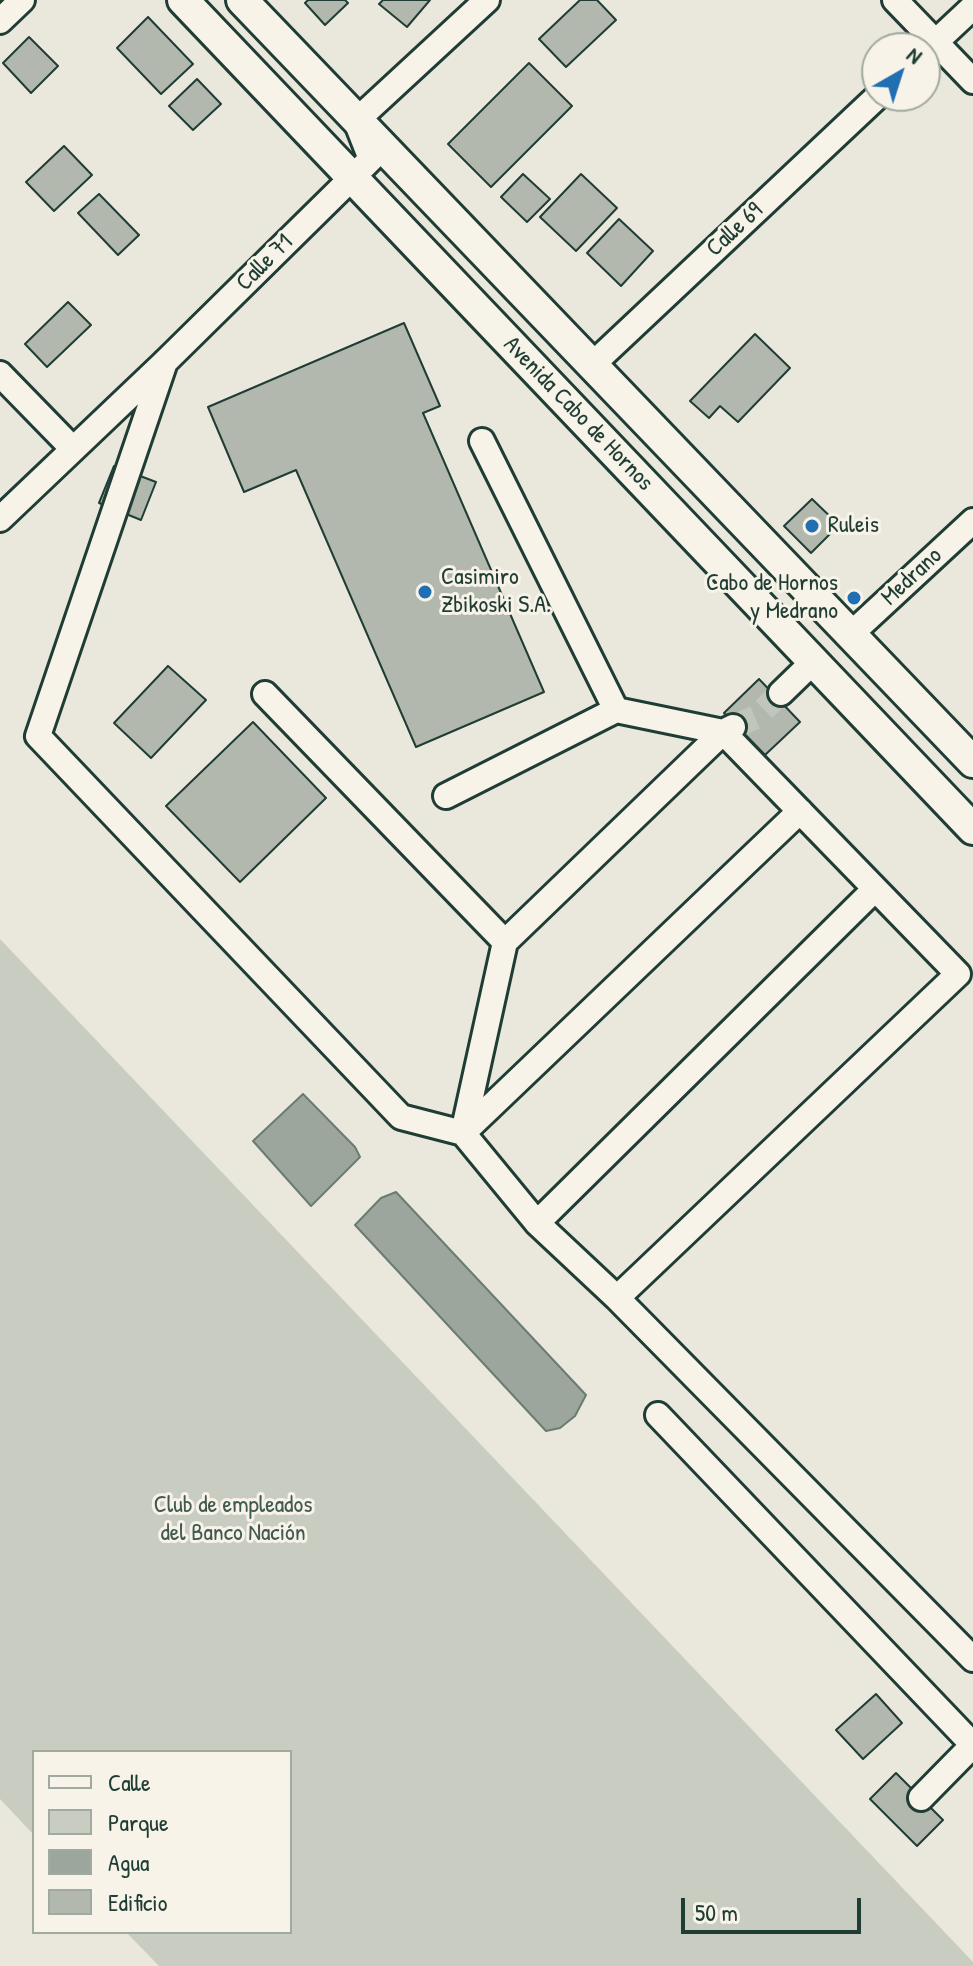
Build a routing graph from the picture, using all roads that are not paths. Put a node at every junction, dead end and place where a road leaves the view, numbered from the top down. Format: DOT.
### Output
graph roads {
  1 [pos="22,0"];
  2 [pos="183,0"];
  3 [pos="242,0"];
  4 [pos="487,0"];
  5 [pos="895,0"];
  6 [pos="973,7"];
  7 [pos="0,21"];
  8 [pos="919,32"];
  9 [pos="941,37"];
  10 [pos="941,56"];
  11 [pos="973,81"];
  12 [pos="861,112"];
  13 [pos="356,121"];
  14 [pos="353,177"];
  15 [pos="165,362"];
  16 [pos="592,365"];
  17 [pos="0,374"];
  18 [pos="482,441"];
  19 [pos="73,449"];
  20 [pos="0,519"];
  21 [pos="973,521"];
  22 [pos="851,634"];
  23 [pos="814,661"];
  24 [pos="781,693"];
  25 [pos="265,694"];
  26 [pos="616,710"];
  27 [pos="728,730"];
  28 [pos="973,762"];
  29 [pos="446,796"];
  30 [pos="800,811"];
  31 [pos="973,829"];
  32 [pos="875,889"];
  33 [pos="505,942"];
  34 [pos="463,1133"];
  35 [pos="537,1223"];
  36 [pos="617,1298"];
  37 [pos="658,1415"];
  38 [pos="973,1659"];
  39 [pos="973,1745"];
  40 [pos="921,1798"];
  1 -- 7 [label="street"];
  2 -- 14 [label="main road, Avenida Cabo de Hornos"];
  3 -- 13 [label="main road, Avenida Cabo de Hornos"];
  4 -- 13 [label="street"];
  5 -- 8 [label="street"];
  6 -- 9 [label="street"];
  10 -- 11 [label="street"];
  12 -- 16 [label="street, Calle 69"];
  13 -- 14 [label="street, Calle 71"];
  13 -- 16 [label="main road, Avenida Cabo de Hornos"];
  14 -- 15 [label="street, Calle 71"];
  14 -- 23 [label="main road, Avenida Cabo de Hornos"];
  15 -- 19 [label="street, Calle 71"];
  15 -- 34 [label="street"];
  16 -- 22 [label="main road, Avenida Cabo de Hornos"];
  17 -- 19 [label="street"];
  18 -- 26 [label="street"];
  19 -- 20 [label="street, Calle 71"];
  21 -- 22 [label="street, Medrano"];
  22 -- 28 [label="main road, Avenida Cabo de Hornos"];
  23 -- 24 [label="street"];
  23 -- 31 [label="main road, Avenida Cabo de Hornos"];
  25 -- 33 [label="street"];
  26 -- 27 [label="street"];
  26 -- 29 [label="street"];
  27 -- 30 [label="street"];
  27 -- 33 [label="street"];
  30 -- 32 [label="street"];
  30 -- 34 [label="street"];
  32 -- 35 [label="street"];
  32 -- 36 [label="street"];
  33 -- 34 [label="street"];
  34 -- 35 [label="street"];
  35 -- 36 [label="street"];
  36 -- 38 [label="street"];
  37 -- 39 [label="street"];
  39 -- 40 [label="street"];
}
